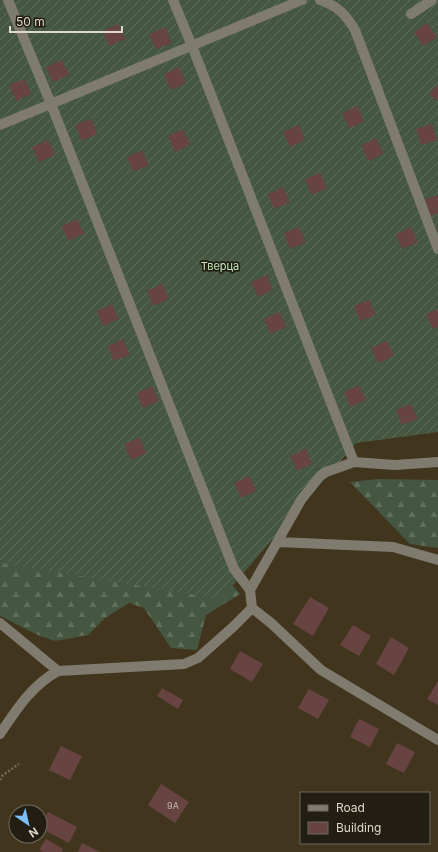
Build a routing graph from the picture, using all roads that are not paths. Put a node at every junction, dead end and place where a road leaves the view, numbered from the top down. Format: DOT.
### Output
graph roads {
  1 [pos="8,0"];
  2 [pos="173,0"];
  3 [pos="302,0"];
  4 [pos="320,0"];
  5 [pos="432,0"];
  6 [pos="411,14"];
  7 [pos="192,46"];
  8 [pos="51,104"];
  9 [pos="0,125"];
  10 [pos="438,249"];
  11 [pos="354,462"];
  12 [pos="438,462"];
  13 [pos="278,542"];
  14 [pos="438,560"];
  15 [pos="250,590"];
  16 [pos="252,608"];
  17 [pos="0,623"];
  18 [pos="58,671"];
  19 [pos="0,734"];
  20 [pos="438,740"];
  1 -- 8 [label="street"];
  2 -- 7 [label="street"];
  3 -- 7 [label="street"];
  4 -- 10 [label="street"];
  5 -- 6 [label="street"];
  7 -- 8 [label="street"];
  7 -- 11 [label="street"];
  8 -- 9 [label="street"];
  8 -- 15 [label="street"];
  11 -- 12 [label="street"];
  11 -- 13 [label="street"];
  13 -- 14 [label="street"];
  13 -- 15 [label="street"];
  15 -- 16 [label="street"];
  16 -- 18 [label="street"];
  16 -- 20 [label="street"];
  17 -- 18 [label="street"];
  18 -- 19 [label="street"];
}
